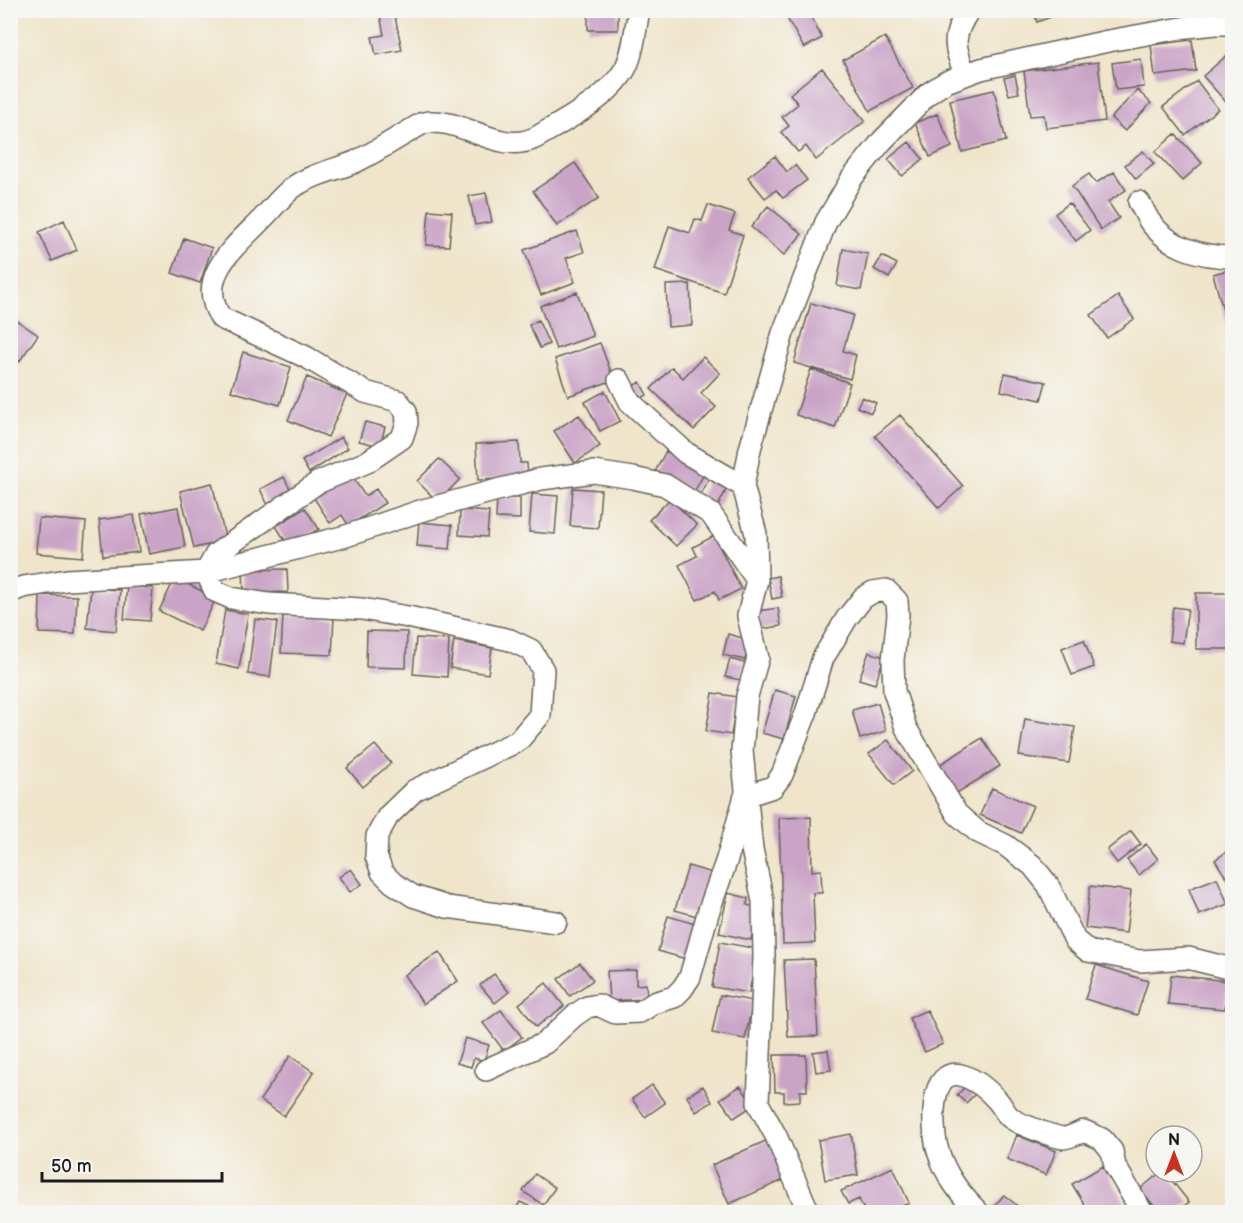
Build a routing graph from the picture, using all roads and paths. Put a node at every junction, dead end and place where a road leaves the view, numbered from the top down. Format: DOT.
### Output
graph roads {
  1 [pos="639,10"];
  2 [pos="969,10"];
  3 [pos="1233,24"];
  4 [pos="965,74"];
  5 [pos="1139,202"];
  6 [pos="1233,257"];
  7 [pos="619,380"];
  8 [pos="743,486"];
  9 [pos="206,572"];
  10 [pos="757,580"];
  11 [pos="10,592"];
  12 [pos="745,796"];
  13 [pos="556,922"];
  14 [pos="1233,969"];
  15 [pos="486,1070"];
  16 [pos="810,1212"];
  17 [pos="978,1212"];
  18 [pos="1142,1212"];
  1 -- 9 [label="street"];
  2 -- 4 [label="street"];
  3 -- 4 [label="street"];
  4 -- 8 [label="street"];
  5 -- 6 [label="street"];
  7 -- 8 [label="street"];
  8 -- 10 [label="street"];
  9 -- 10 [label="street"];
  9 -- 11 [label="street"];
  9 -- 13 [label="street"];
  10 -- 12 [label="street"];
  12 -- 14 [label="street"];
  12 -- 15 [label="street"];
  12 -- 16 [label="street"];
  17 -- 18 [label="street"];
}
